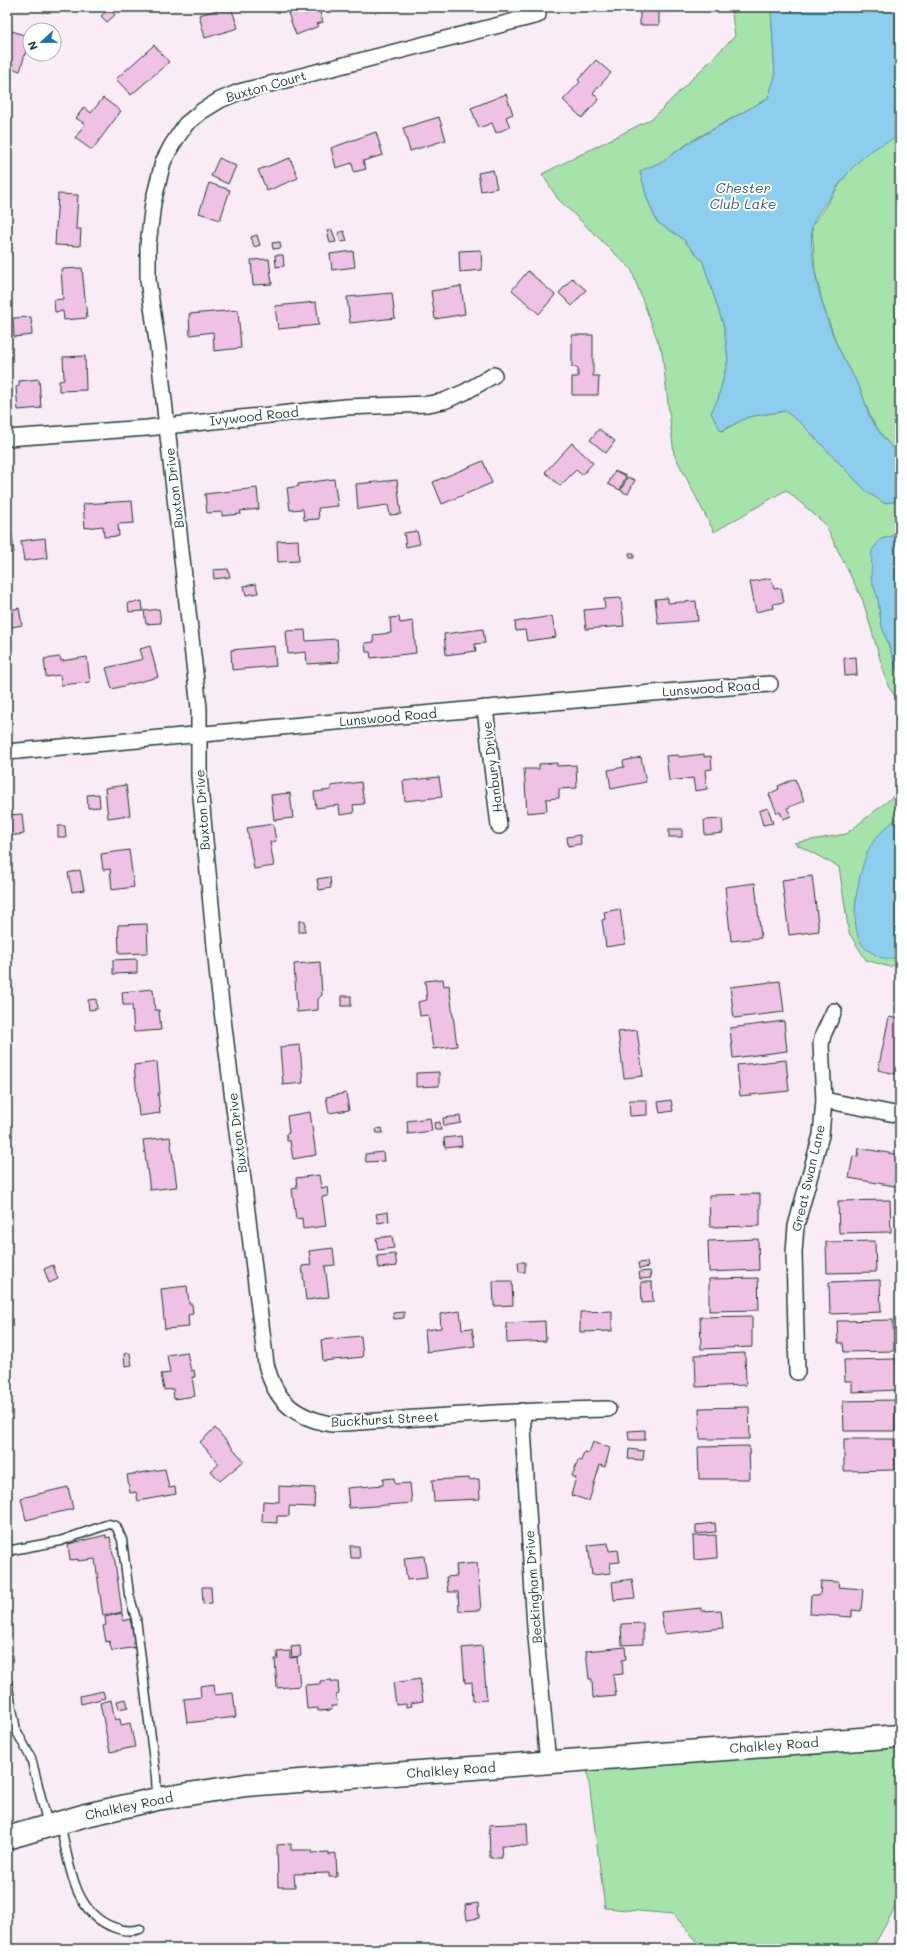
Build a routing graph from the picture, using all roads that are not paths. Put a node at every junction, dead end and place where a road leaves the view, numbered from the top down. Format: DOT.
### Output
graph roads {
  1 [pos="538,15"];
  2 [pos="494,375"];
  3 [pos="166,426"];
  4 [pos="7,438"];
  5 [pos="770,684"];
  6 [pos="485,708"];
  7 [pos="199,734"];
  8 [pos="7,752"];
  9 [pos="499,826"];
  10 [pos="834,1011"];
  11 [pos="824,1100"];
  12 [pos="900,1115"];
  13 [pos="245,1195"];
  14 [pos="797,1372"];
  15 [pos="608,1409"];
  16 [pos="522,1411"];
  17 [pos="7,1551"];
  18 [pos="7,1682"];
  19 [pos="900,1736"];
  20 [pos="548,1763"];
  21 [pos="157,1799"];
  22 [pos="54,1824"];
  23 [pos="7,1838"];
  24 [pos="140,1929"];
  1 -- 3 [label="street, Buxton Court"];
  2 -- 3 [label="street, Ivywood Road"];
  3 -- 4 [label="street, Ivywood Road"];
  3 -- 7 [label="street, Buxton Drive"];
  5 -- 6 [label="street, Lunswood Road"];
  6 -- 7 [label="street, Lunswood Road"];
  6 -- 9 [label="street, Hanbury Drive"];
  7 -- 8 [label="street, Lunswood Road"];
  7 -- 13 [label="street, Buxton Drive"];
  10 -- 11 [label="street, Great Swan Lane"];
  11 -- 12 [label="street"];
  11 -- 14 [label="street, Great Swan Lane"];
  13 -- 16 [label="street, Buckhurst Street"];
  15 -- 16 [label="street, Buckhurst Street"];
  16 -- 20 [label="street, Beckingham Drive"];
  17 -- 21 [label="lane"];
  18 -- 22 [label="lane"];
  19 -- 20 [label="street, Chalkley Road"];
  20 -- 21 [label="street, Chalkley Road"];
  21 -- 22 [label="street, Chalkley Road"];
  22 -- 23 [label="street, Chalkley Road"];
  22 -- 24 [label="lane"];
}
